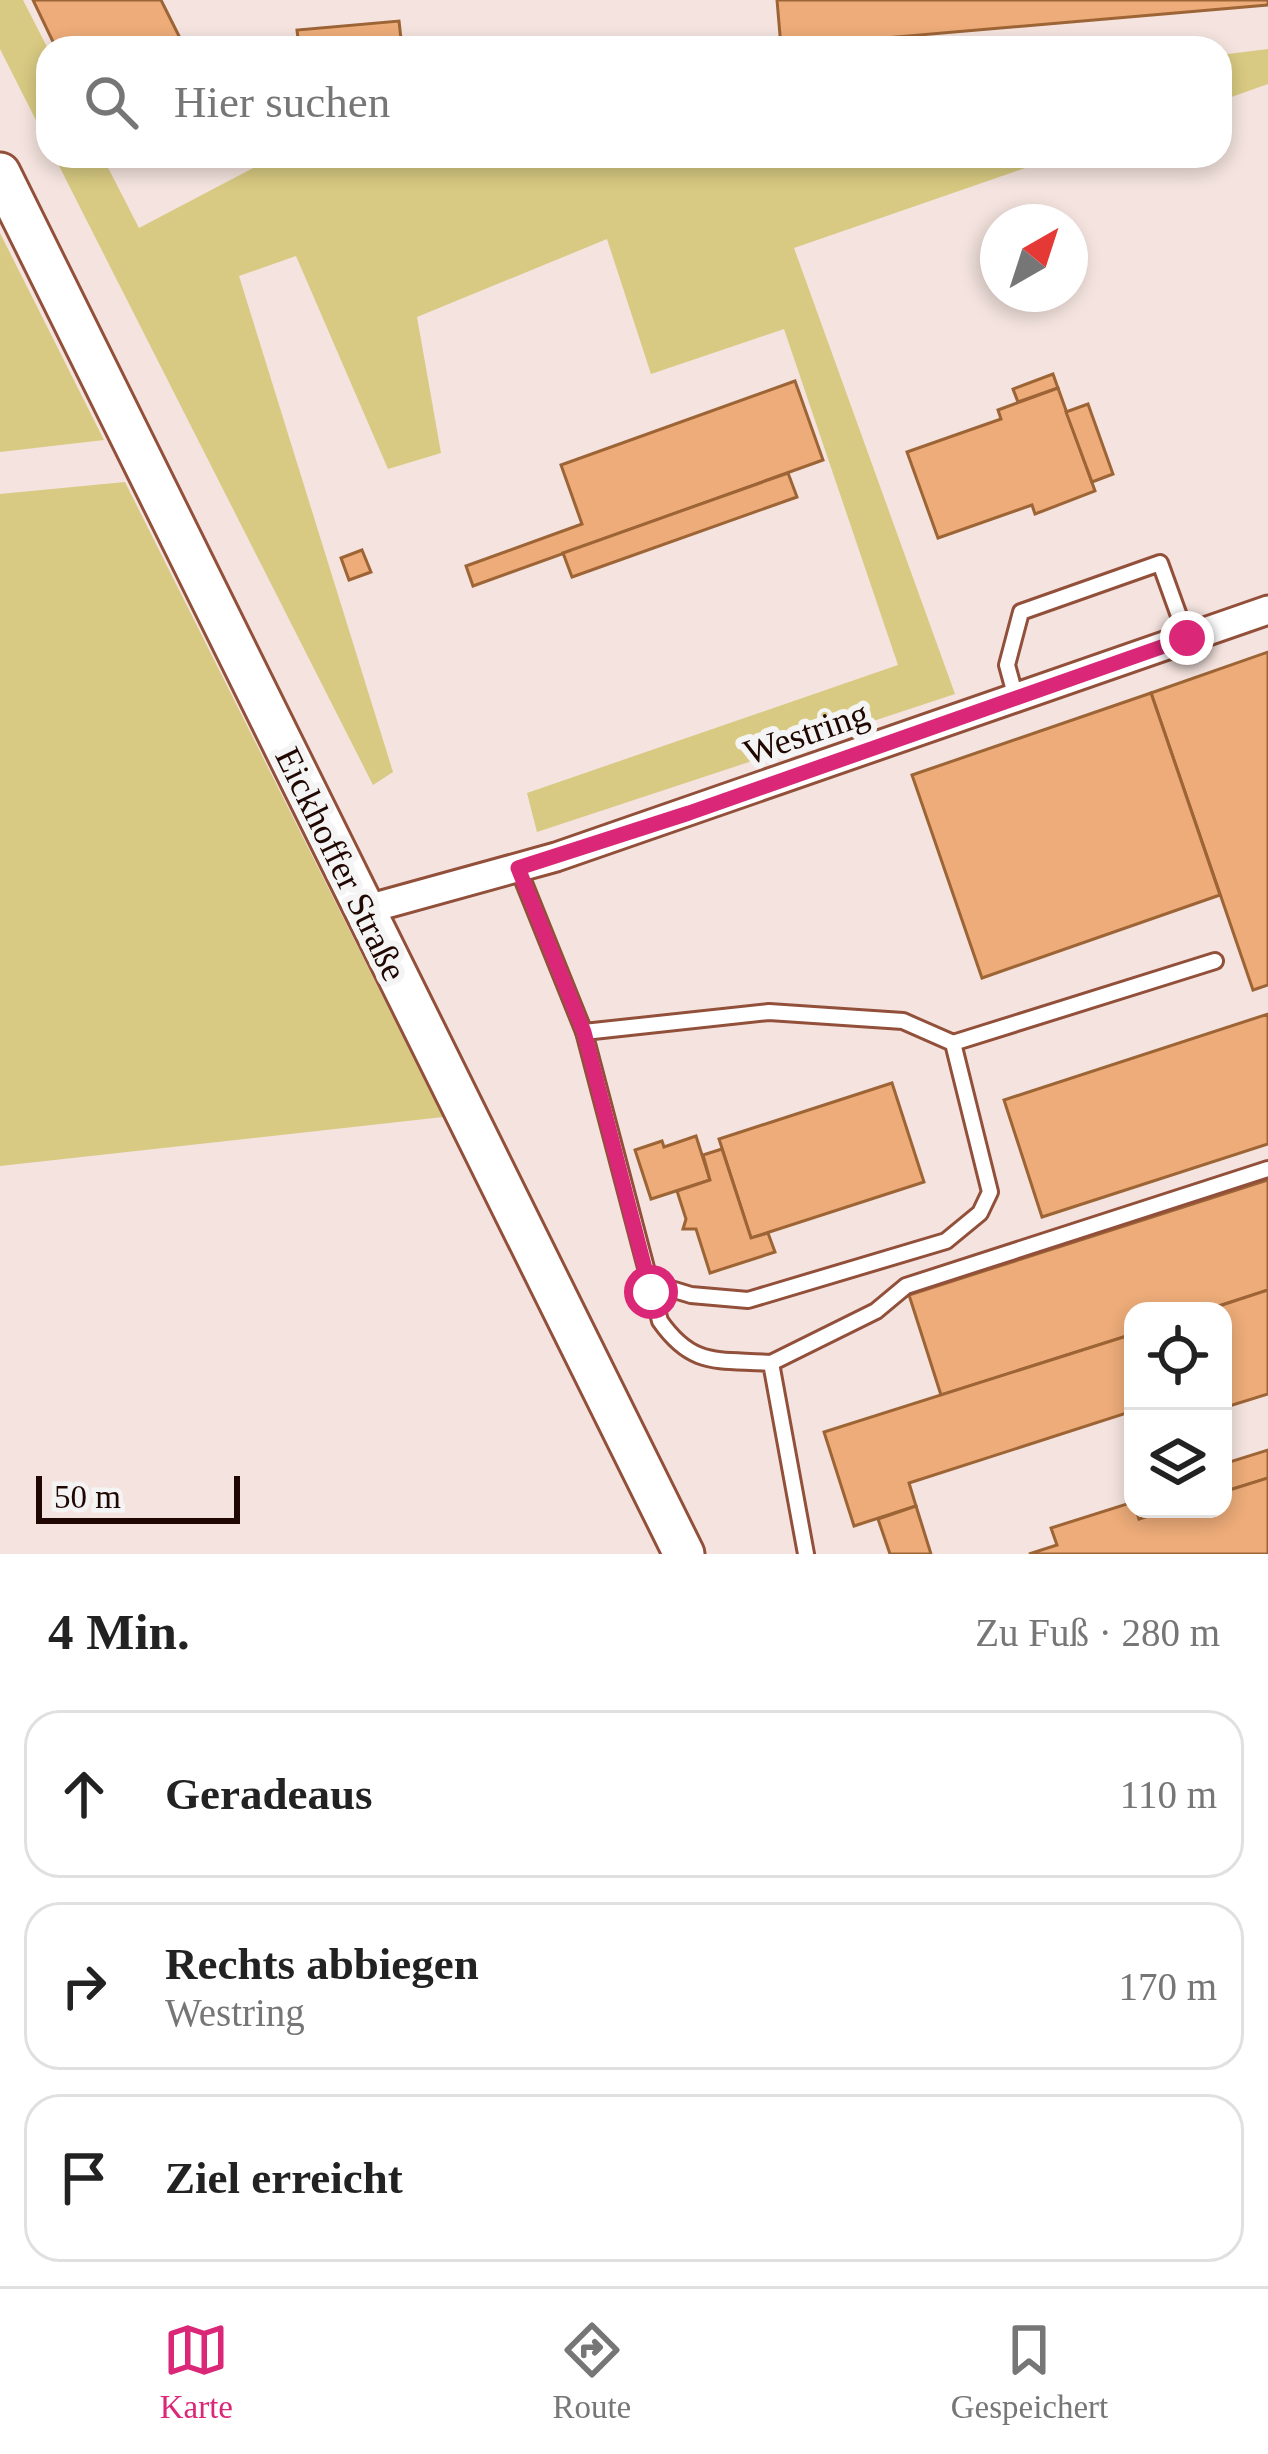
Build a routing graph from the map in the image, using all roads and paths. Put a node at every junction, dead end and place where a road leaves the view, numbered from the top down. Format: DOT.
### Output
graph roads {
  1 [pos="0,173"];
  2 [pos="1268,610"];
  3 [pos="1187,638"];
  4 [pos="1016,698"];
  5 [pos="518,868"];
  6 [pos="364,910"];
  7 [pos="1215,961"];
  8 [pos="584,1032"];
  9 [pos="953,1043"];
  10 [pos="1268,1169"];
  11 [pos="648,1282"];
  12 [pos="771,1363"];
  13 [pos="684,1554"];
  14 [pos="806,1554"];
  1 -- 6 [label="main road, Eickhoffer Straße"];
  2 -- 3 [label="street, Westring"];
  3 -- 4 [label="street, Westring"];
  3 -- 4 [label="lane"];
  4 -- 5 [label="street, Westring"];
  5 -- 6 [label="street, Westring"];
  5 -- 8 [label="lane"];
  6 -- 13 [label="main road, Eickhoffer Straße"];
  7 -- 9 [label="lane"];
  8 -- 9 [label="lane"];
  8 -- 11 [label="lane"];
  9 -- 11 [label="lane"];
  10 -- 12 [label="lane"];
  11 -- 12 [label="lane"];
  12 -- 14 [label="lane"];
}
